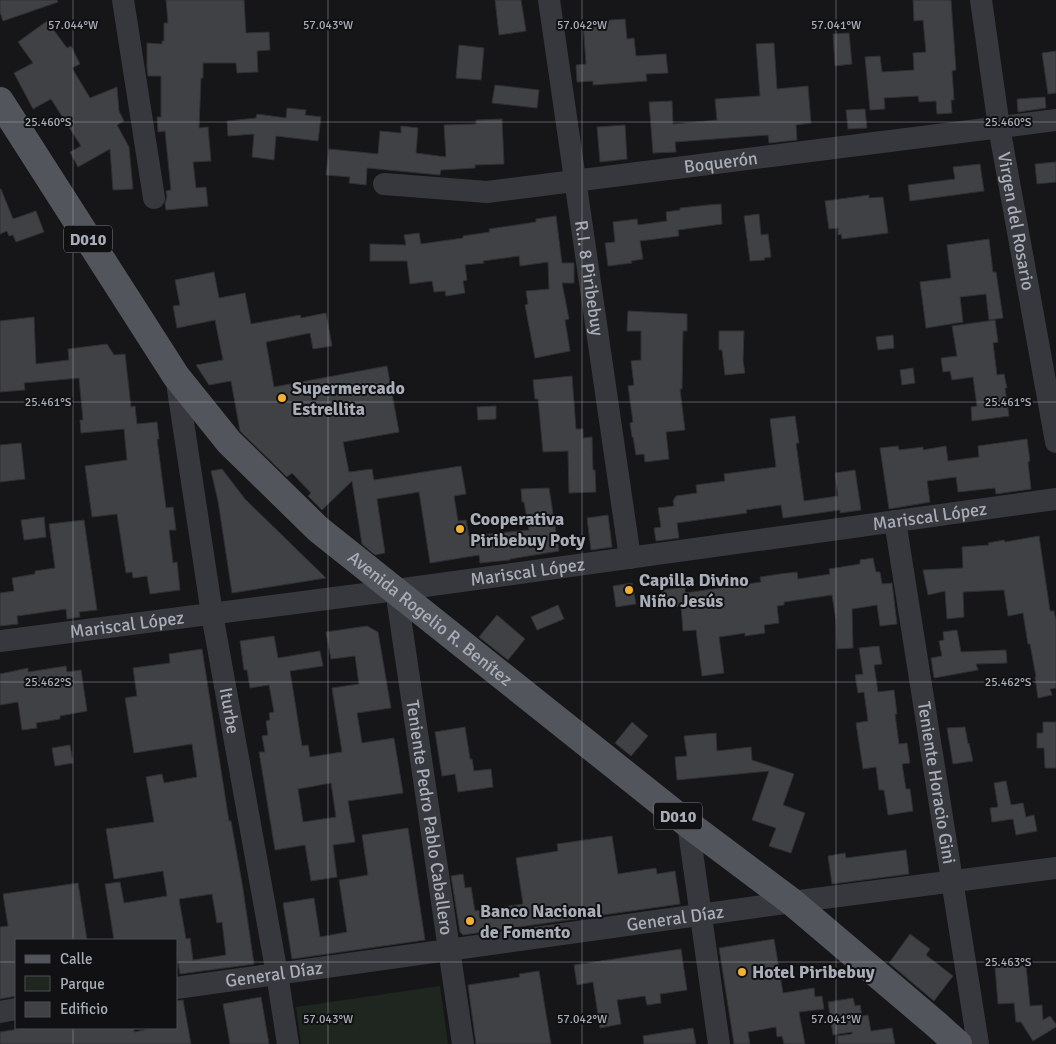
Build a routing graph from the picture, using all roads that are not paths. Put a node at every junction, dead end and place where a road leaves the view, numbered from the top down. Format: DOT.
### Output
graph roads {
  1 [pos="123,0"];
  2 [pos="548,0"];
  3 [pos="981,0"];
  4 [pos="0,102"];
  5 [pos="1056,120"];
  6 [pos="999,127"];
  7 [pos="575,181"];
  8 [pos="384,184"];
  9 [pos="154,198"];
  10 [pos="176,376"];
  11 [pos="1056,442"];
  12 [pos="1056,498"];
  13 [pos="895,521"];
  14 [pos="630,558"];
  15 [pos="396,590"];
  16 [pos="212,614"];
  17 [pos="0,641"];
  18 [pos="688,824"];
  19 [pos="1056,868"];
  20 [pos="952,882"];
  21 [pos="792,902"];
  22 [pos="701,915"];
  23 [pos="449,950"];
  24 [pos="277,974"];
  25 [pos="178,988"];
  26 [pos="15,1009"];
  27 [pos="0,1012"];
  28 [pos="288,1044"];
  29 [pos="463,1044"];
  30 [pos="719,1044"];
  31 [pos="958,1044"];
  32 [pos="978,1044"];
  1 -- 9 [label="street"];
  2 -- 7 [label="street, R.I. 8 Piribebuy"];
  3 -- 6 [label="street, Virgen del Rosario"];
  4 -- 10 [label="main road, Avenida Rogelio R. Benítez / D010"];
  5 -- 6 [label="street, Boquerón"];
  6 -- 7 [label="street, Boquerón"];
  6 -- 11 [label="street, Virgen del Rosario"];
  7 -- 8 [label="street, Boquerón"];
  7 -- 14 [label="street, R.I. 8 Piribebuy"];
  10 -- 15 [label="main road, Avenida Rogelio R. Benítez / D010"];
  10 -- 16 [label="street, Iturbe"];
  12 -- 13 [label="street, Mariscal López"];
  13 -- 14 [label="street, Mariscal López"];
  13 -- 20 [label="street, Teniente Horacio Gini"];
  14 -- 15 [label="street, Mariscal López"];
  15 -- 16 [label="street, Mariscal López"];
  15 -- 18 [label="main road, Avenida Rogelio R. Benítez / D010"];
  15 -- 23 [label="street, Teniente Pedro Pablo Caballero"];
  16 -- 17 [label="street, Mariscal López"];
  16 -- 24 [label="street, Iturbe"];
  18 -- 21 [label="main road, Avenida Rogelio R. Benítez / D010"];
  18 -- 22 [label="street"];
  19 -- 20 [label="street, General Díaz"];
  20 -- 21 [label="street, General Díaz"];
  20 -- 32 [label="street, Teniente Horacio Gini"];
  21 -- 22 [label="street, General Díaz"];
  21 -- 31 [label="main road, Avenida Rogelio R. Benítez / D010"];
  22 -- 23 [label="street, General Díaz"];
  22 -- 30 [label="street"];
  23 -- 24 [label="street, General Díaz"];
  23 -- 29 [label="street, Teniente Pedro Pablo Caballero"];
  24 -- 25 [label="street, General Díaz"];
  24 -- 28 [label="street, Iturbe"];
  26 -- 27 [label="street"];
}
